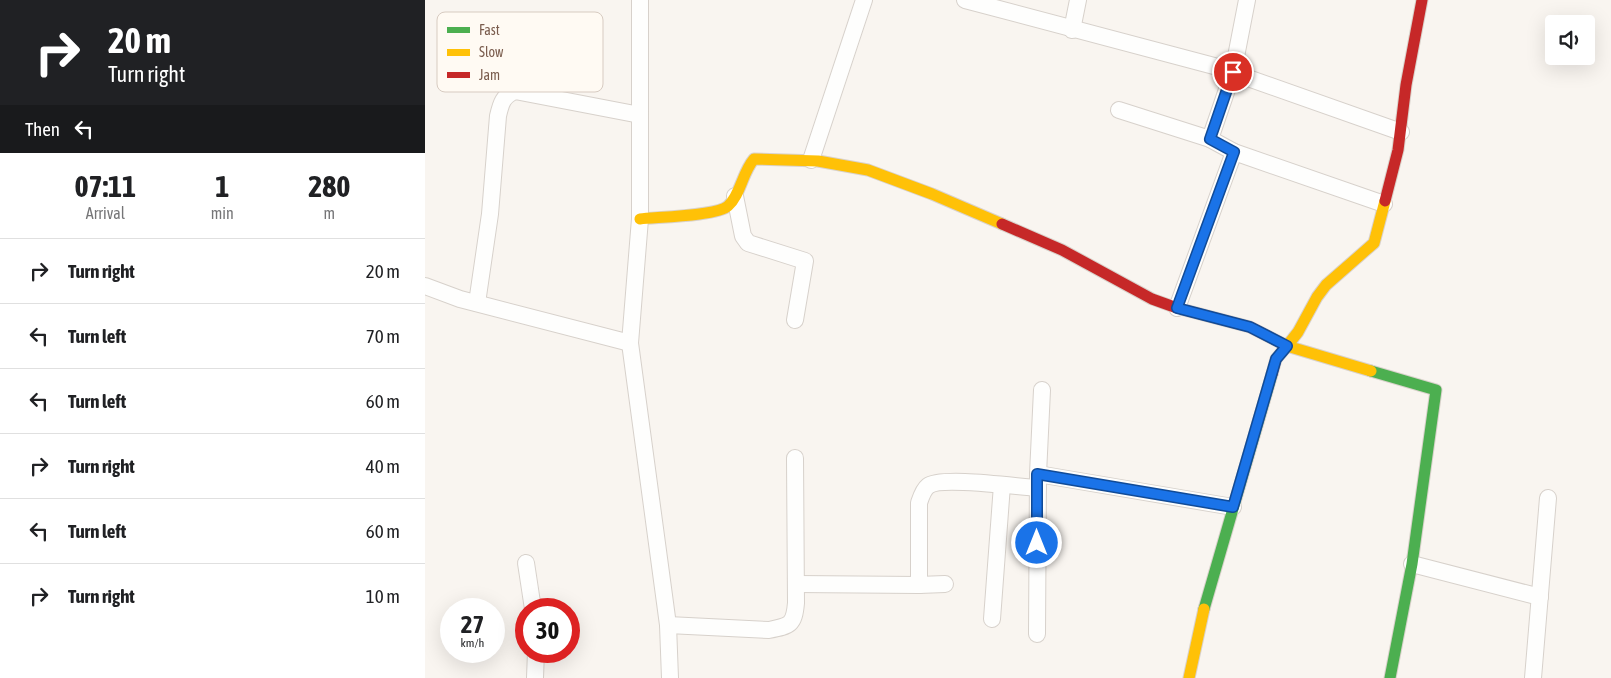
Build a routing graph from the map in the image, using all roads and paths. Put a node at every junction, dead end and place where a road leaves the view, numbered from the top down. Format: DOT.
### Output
graph roads {
  1 [pos="640,0"];
  2 [pos="863,0"];
  3 [pos="965,0"];
  4 [pos="1078,0"];
  5 [pos="1247,0"];
  6 [pos="1422,0"];
  7 [pos="1073,30"];
  8 [pos="1233,72"];
  9 [pos="513,92"];
  10 [pos="520,92"];
  11 [pos="1119,110"];
  12 [pos="640,115"];
  13 [pos="1401,132"];
  14 [pos="1210,139"];
  15 [pos="1234,152"];
  16 [pos="811,160"];
  17 [pos="735,196"];
  18 [pos="1384,204"];
  19 [pos="640,219"];
  20 [pos="425,286"];
  21 [pos="477,303"];
  22 [pos="1177,308"];
  23 [pos="795,320"];
  24 [pos="630,343"];
  25 [pos="1287,346"];
  26 [pos="1042,390"];
  27 [pos="795,458"];
  28 [pos="1037,481"];
  29 [pos="1002,485"];
  30 [pos="1548,498"];
  31 [pos="1233,507"];
  32 [pos="526,563"];
  33 [pos="1412,564"];
  34 [pos="796,584"];
  35 [pos="945,584"];
  36 [pos="919,585"];
  37 [pos="531,598"];
  38 [pos="1540,598"];
  39 [pos="993,619"];
  40 [pos="668,625"];
  41 [pos="1037,634"];
  42 [pos="536,663"];
  43 [pos="535,678"];
  44 [pos="670,678"];
  45 [pos="1189,678"];
  46 [pos="1390,678"];
  47 [pos="1533,678"];
  1 -- 12 [label="street"];
  2 -- 16 [label="street"];
  3 -- 7 [label="street"];
  4 -- 7 [label="street"];
  5 -- 8 [label="street"];
  6 -- 13 [label="street"];
  7 -- 8 [label="street"];
  8 -- 13 [label="street"];
  8 -- 14 [label="street"];
  9 -- 21 [label="street"];
  10 -- 12 [label="street"];
  11 -- 14 [label="street"];
  12 -- 19 [label="street"];
  13 -- 18 [label="street"];
  14 -- 15 [label="street"];
  15 -- 18 [label="street"];
  15 -- 22 [label="street"];
  16 -- 17 [label="street"];
  16 -- 22 [label="street"];
  17 -- 19 [label="street"];
  17 -- 23 [label="street"];
  18 -- 25 [label="street"];
  19 -- 24 [label="street"];
  20 -- 21 [label="street"];
  21 -- 24 [label="street"];
  22 -- 25 [label="street"];
  24 -- 40 [label="street"];
  25 -- 31 [label="street"];
  25 -- 33 [label="street"];
  26 -- 28 [label="street"];
  27 -- 34 [label="street"];
  28 -- 29 [label="street"];
  28 -- 31 [label="street"];
  28 -- 41 [label="street"];
  29 -- 36 [label="street"];
  29 -- 39 [label="street"];
  30 -- 38 [label="street"];
  31 -- 45 [label="street"];
  32 -- 37 [label="street"];
  33 -- 38 [label="street"];
  33 -- 46 [label="street"];
  34 -- 36 [label="street"];
  34 -- 40 [label="street"];
  35 -- 36 [label="street"];
  38 -- 47 [label="street"];
  40 -- 44 [label="street"];
  42 -- 43 [label="street"];
}
